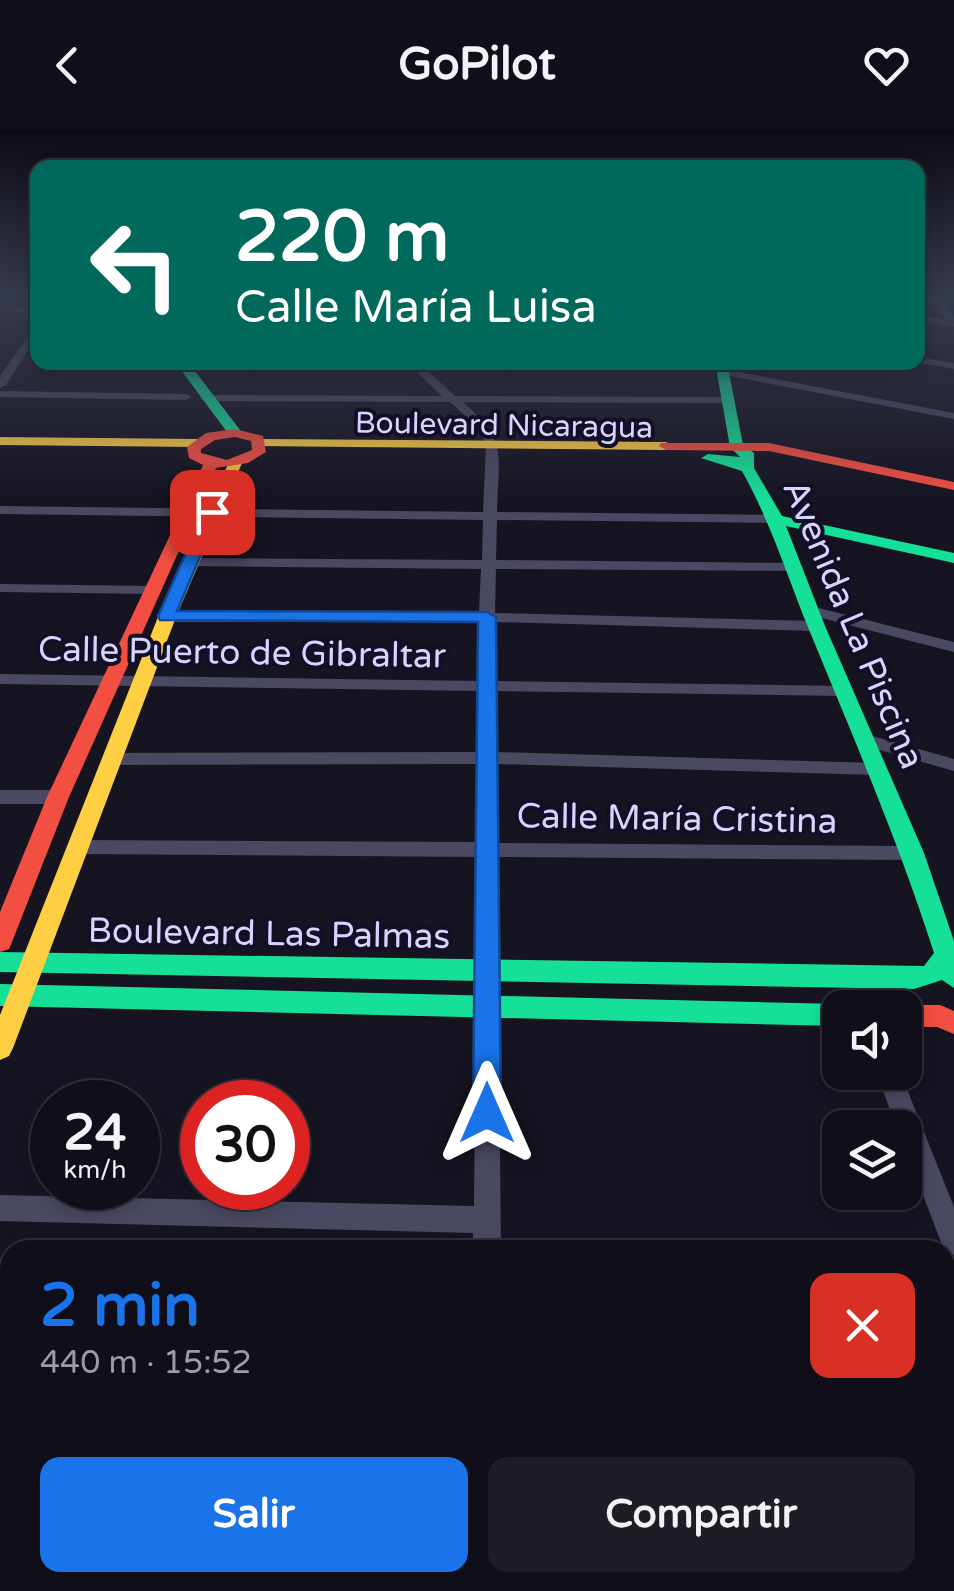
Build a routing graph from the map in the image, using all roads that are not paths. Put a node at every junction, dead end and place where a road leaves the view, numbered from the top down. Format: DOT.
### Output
graph roads {
  1 [pos="171,370"];
  2 [pos="184,370"];
  3 [pos="420,370"];
  4 [pos="723,370"];
  5 [pos="741,370"];
  6 [pos="0,394"];
  7 [pos="449,396"];
  8 [pos="196,397"];
  9 [pos="727,400"];
  10 [pos="954,416"];
  11 [pos="235,433"];
  12 [pos="0,441"];
  13 [pos="260,447"];
  14 [pos="203,450"];
  15 [pos="492,450"];
  16 [pos="0,451"];
  17 [pos="742,457"];
  18 [pos="235,463"];
  19 [pos="954,486"];
  20 [pos="0,510"];
  21 [pos="188,512"];
  22 [pos="212,512"];
  23 [pos="489,515"];
  24 [pos="776,519"];
  25 [pos="954,558"];
  26 [pos="189,562"];
  27 [pos="490,564"];
  28 [pos="796,568"];
  29 [pos="0,588"];
  30 [pos="152,590"];
  31 [pos="166,616"];
  32 [pos="487,617"];
  33 [pos="814,618"];
  34 [pos="954,647"];
  35 [pos="0,679"];
  36 [pos="112,680"];
  37 [pos="143,680"];
  38 [pos="487,684"];
  39 [pos="844,690"];
  40 [pos="865,740"];
  41 [pos="487,758"];
  42 [pos="114,759"];
  43 [pos="954,764"];
  44 [pos="878,770"];
  45 [pos="0,797"];
  46 [pos="58,797"];
  47 [pos="80,847"];
  48 [pos="486,848"];
  49 [pos="913,854"];
  50 [pos="943,910"];
  51 [pos="0,942"];
  52 [pos="946,955"];
  53 [pos="0,962"];
  54 [pos="34,963"];
  55 [pos="488,972"];
  56 [pos="925,978"];
  57 [pos="954,978"];
  58 [pos="11,996"];
  59 [pos="488,1007"];
  60 [pos="822,1015"];
  61 [pos="922,1017"];
  62 [pos="947,1019"];
  63 [pos="0,1048"];
  64 [pos="895,1090"];
  65 [pos="0,1208"];
  66 [pos="486,1220"];
  67 [pos="487,1240"];
  68 [pos="953,1240"];
  1 -- 8 [label="street"];
  2 -- 8 [label="street"];
  3 -- 7 [label="street"];
  4 -- 9 [label="street, Avenida La Piscina"];
  5 -- 10 [label="street"];
  6 -- 8 [label="street"];
  7 -- 8 [label="street"];
  7 -- 9 [label="street"];
  7 -- 15 [label="street"];
  8 -- 11 [label="street"];
  8 -- 14 [label="street"];
  9 -- 17 [label="street, Avenida La Piscina"];
  11 -- 13 [label="street"];
  11 -- 14 [label="street"];
  12 -- 14 [label="street"];
  13 -- 15 [label="street, Boulevard Nicaragua"];
  13 -- 18 [label="street"];
  14 -- 16 [label="street"];
  14 -- 18 [label="street"];
  14 -- 21 [label="street"];
  15 -- 17 [label="street, Boulevard Nicaragua"];
  15 -- 23 [label="street"];
  17 -- 19 [label="street, Boulevard Nicaragua"];
  17 -- 24 [label="street, Avenida La Piscina"];
  18 -- 22 [label="street"];
  20 -- 21 [label="street"];
  21 -- 22 [label="street"];
  21 -- 30 [label="street"];
  22 -- 23 [label="street"];
  22 -- 26 [label="street"];
  23 -- 24 [label="street"];
  23 -- 27 [label="street"];
  24 -- 25 [label="street"];
  24 -- 28 [label="street, Avenida La Piscina"];
  26 -- 27 [label="street"];
  26 -- 31 [label="street"];
  27 -- 28 [label="street"];
  27 -- 32 [label="street"];
  28 -- 33 [label="street, Avenida La Piscina"];
  29 -- 30 [label="street"];
  30 -- 36 [label="street"];
  31 -- 32 [label="street"];
  31 -- 37 [label="street"];
  32 -- 33 [label="street"];
  32 -- 38 [label="street"];
  33 -- 34 [label="street"];
  33 -- 39 [label="street, Avenida La Piscina"];
  35 -- 36 [label="street, Calle Puerto de Gibraltar"];
  36 -- 37 [label="street, Calle Puerto de Gibraltar"];
  36 -- 46 [label="street"];
  37 -- 38 [label="street, Calle Puerto de Gibraltar"];
  37 -- 42 [label="street"];
  38 -- 39 [label="street, Calle Puerto de Gibraltar"];
  38 -- 41 [label="street"];
  39 -- 40 [label="street, Avenida La Piscina"];
  40 -- 43 [label="street"];
  40 -- 44 [label="street, Avenida La Piscina"];
  41 -- 42 [label="street"];
  41 -- 44 [label="street"];
  41 -- 48 [label="street"];
  42 -- 47 [label="street"];
  44 -- 49 [label="street, Avenida La Piscina"];
  45 -- 46 [label="street"];
  46 -- 51 [label="street"];
  47 -- 48 [label="street, Calle María Cristina"];
  47 -- 54 [label="street"];
  48 -- 49 [label="street, Calle María Cristina"];
  48 -- 55 [label="street"];
  49 -- 50 [label="street, Avenida La Piscina"];
  50 -- 52 [label="street, Avenida La Piscina"];
  52 -- 56 [label="street"];
  52 -- 57 [label="street, Avenida La Piscina"];
  53 -- 54 [label="street, Boulevard Las Palmas"];
  54 -- 55 [label="street, Boulevard Las Palmas"];
  54 -- 58 [label="street"];
  55 -- 56 [label="street, Boulevard Las Palmas"];
  55 -- 59 [label="street"];
  56 -- 62 [label="street"];
  58 -- 59 [label="street, Boulevard Las Palmas"];
  58 -- 63 [label="street"];
  59 -- 60 [label="street, Boulevard Las Palmas"];
  59 -- 66 [label="street"];
  61 -- 62 [label="street"];
  64 -- 68 [label="street"];
  65 -- 66 [label="street"];
  66 -- 67 [label="street"];
}
